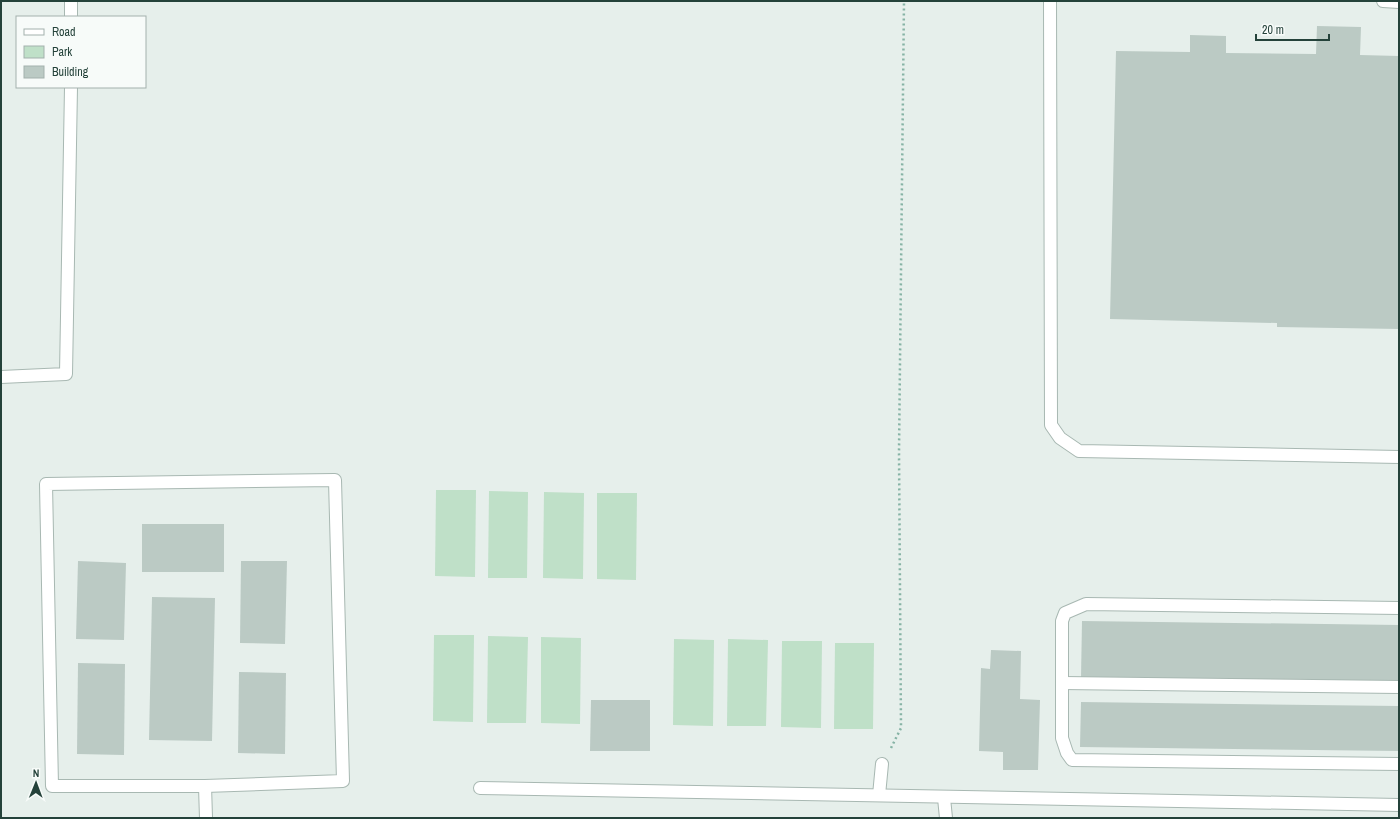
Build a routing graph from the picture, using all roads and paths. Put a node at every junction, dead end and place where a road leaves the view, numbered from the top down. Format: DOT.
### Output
graph roads {
  1 [pos="71,1"];
  2 [pos="904,1"];
  3 [pos="1050,1"];
  4 [pos="1383,1"];
  5 [pos="1387,1"];
  6 [pos="1399,2"];
  7 [pos="71,16"];
  8 [pos="71,88"];
  9 [pos="1,376"];
  10 [pos="1399,457"];
  11 [pos="1399,608"];
  12 [pos="1062,683"];
  13 [pos="1399,687"];
  14 [pos="882,764"];
  15 [pos="1399,764"];
  16 [pos="205,786"];
  17 [pos="480,788"];
  18 [pos="879,795"];
  19 [pos="944,798"];
  20 [pos="1399,805"];
  21 [pos="206,818"];
  22 [pos="946,818"];
  1 -- 7 [label="street"];
  2 -- 14 [label="path"];
  3 -- 10 [label="street"];
  4 -- 5 [label="street"];
  5 -- 6 [label="street"];
  8 -- 9 [label="street"];
  11 -- 12 [label="street"];
  12 -- 13 [label="street"];
  12 -- 15 [label="street"];
  14 -- 18 [label="street"];
  16 -- 16 [label="street"];
  16 -- 21 [label="street"];
  17 -- 18 [label="street"];
  18 -- 19 [label="street"];
  19 -- 20 [label="street"];
  19 -- 22 [label="street"];
}
